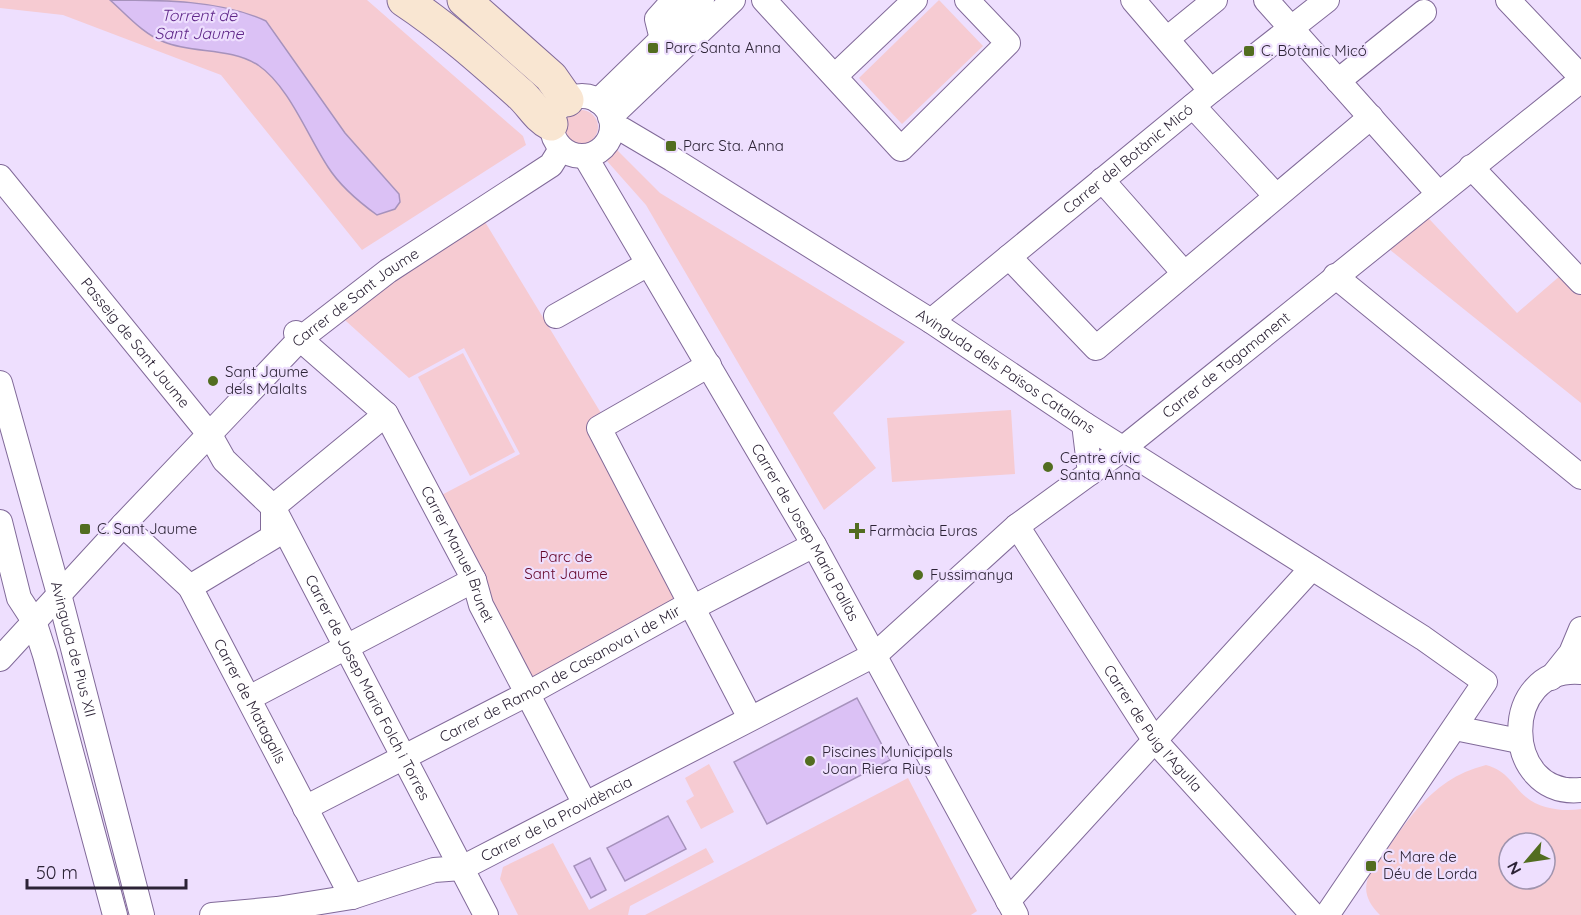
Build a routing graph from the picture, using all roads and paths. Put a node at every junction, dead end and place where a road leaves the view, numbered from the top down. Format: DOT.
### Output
graph roads {
  1 [pos="404,0"];
  2 [pos="464,0"];
  3 [pos="674,0"];
  4 [pos="702,0"];
  5 [pos="733,0"];
  6 [pos="764,0"];
  7 [pos="915,0"];
  8 [pos="968,0"];
  9 [pos="1133,0"];
  10 [pos="1215,0"];
  11 [pos="1266,0"];
  12 [pos="1327,0"];
  13 [pos="1508,0"];
  14 [pos="1424,12"];
  15 [pos="1291,28"];
  16 [pos="1168,38"];
  17 [pos="662,39"];
  18 [pos="835,76"];
  19 [pos="1581,79"];
  20 [pos="1338,81"];
  21 [pos="1202,98"];
  22 [pos="1371,117"];
  23 [pos="583,119"];
  24 [pos="585,156"];
  25 [pos="1471,166"];
  26 [pos="0,177"];
  27 [pos="1102,180"];
  28 [pos="1438,193"];
  29 [pos="1276,196"];
  30 [pos="1009,257"];
  31 [pos="648,264"];
  32 [pos="1184,273"];
  33 [pos="1335,276"];
  34 [pos="1581,282"];
  35 [pos="556,316"];
  36 [pos="931,321"];
  37 [pos="298,336"];
  38 [pos="710,365"];
  39 [pos="0,384"];
  40 [pos="386,414"];
  41 [pos="1084,424"];
  42 [pos="210,435"];
  43 [pos="1124,447"];
  44 [pos="1090,473"];
  45 [pos="1581,477"];
  46 [pos="273,507"];
  47 [pos="0,522"];
  48 [pos="123,525"];
  49 [pos="1017,526"];
  50 [pos="814,545"];
  51 [pos="1312,568"];
  52 [pos="474,580"];
  53 [pos="190,587"];
  54 [pos="59,594"];
  55 [pos="692,608"];
  56 [pos="34,621"];
  57 [pos="1581,629"];
  58 [pos="1581,635"];
  59 [pos="348,646"];
  60 [pos="876,654"];
  61 [pos="0,659"];
  62 [pos="1581,672"];
  63 [pos="1551,678"];
  64 [pos="527,694"];
  65 [pos="249,698"];
  66 [pos="750,718"];
  67 [pos="1455,728"];
  68 [pos="1155,741"];
  69 [pos="1519,741"];
  70 [pos="405,758"];
  71 [pos="1581,790"];
  72 [pos="585,804"];
  73 [pos="305,808"];
  74 [pos="462,868"];
  75 [pos="352,897"];
  76 [pos="1012,908"];
  77 [pos="115,915"];
  78 [pos="142,915"];
  79 [pos="212,915"];
  80 [pos="486,915"];
  81 [pos="1313,915"];
  82 [pos="1327,915"];
  1 -- 23 [label="street, Avinguda dels Països Catalans"];
  2 -- 23 [label="street, Avinguda dels Països Catalans"];
  3 -- 17 [label="street"];
  4 -- 17 [label="street, Carrer de Sant Jaume"];
  5 -- 23 [label="street, Carrer de Sant Jaume"];
  6 -- 18 [label="street"];
  7 -- 18 [label="street"];
  8 -- 18 [label="street"];
  9 -- 16 [label="street"];
  10 -- 16 [label="street"];
  11 -- 15 [label="street"];
  12 -- 15 [label="street, Carrer del Botànic Micó"];
  13 -- 19 [label="street"];
  14 -- 20 [label="street"];
  15 -- 20 [label="street"];
  15 -- 21 [label="street, Carrer del Botànic Micó"];
  16 -- 21 [label="street"];
  17 -- 23 [label="street, Carrer de Sant Jaume"];
  19 -- 25 [label="street, Carrer de Tagamanent"];
  20 -- 22 [label="street"];
  21 -- 27 [label="street, Carrer del Botànic Micó"];
  21 -- 29 [label="street"];
  22 -- 28 [label="street"];
  22 -- 29 [label="street"];
  23 -- 24 [label="street"];
  23 -- 24 [label="street"];
  23 -- 36 [label="street, Avinguda dels Països Catalans"];
  23 -- 37 [label="street, Carrer de Sant Jaume"];
  24 -- 31 [label="street, Carrer de Josep Maria Pallàs"];
  25 -- 28 [label="street, Carrer de Tagamanent"];
  25 -- 34 [label="street"];
  26 -- 42 [label="street, Passeig de Sant Jaume"];
  27 -- 30 [label="street, Carrer del Botànic Micó"];
  27 -- 32 [label="street"];
  28 -- 33 [label="street, Carrer de Tagamanent"];
  29 -- 32 [label="street"];
  30 -- 32 [label="street"];
  30 -- 36 [label="street, Carrer del Botànic Micó"];
  31 -- 35 [label="street"];
  31 -- 38 [label="street, Carrer de Josep Maria Pallàs"];
  33 -- 43 [label="street, Carrer de Tagamanent"];
  33 -- 45 [label="street"];
  36 -- 41 [label="street, Avinguda dels Països Catalans"];
  37 -- 40 [label="street, Carrer Manuel Brunet"];
  37 -- 42 [label="street, Carrer de Sant Jaume"];
  38 -- 50 [label="street, Carrer de Josep Maria Pallàs"];
  38 -- 55 [label="street"];
  39 -- 54 [label="street, Avinguda de Pius XII"];
  40 -- 46 [label="street"];
  40 -- 52 [label="street, Carrer Manuel Brunet"];
  41 -- 43 [label="street, Avinguda dels Països Catalans"];
  41 -- 44 [label="street"];
  42 -- 46 [label="street, Passeig de Sant Jaume"];
  42 -- 48 [label="street, Carrer de Sant Jaume"];
  43 -- 44 [label="street, Carrer de Tagamanent"];
  43 -- 51 [label="street, Avinguda dels Països Catalans"];
  44 -- 49 [label="street, Carrer de Tagamanent"];
  46 -- 53 [label="street"];
  46 -- 59 [label="street, Carrer de Josep Maria Folch i Torres"];
  47 -- 56 [label="street, Avinguda de Pius XII"];
  48 -- 53 [label="street, Carrer de Matagalls"];
  48 -- 54 [label="street, Carrer de Sant Jaume"];
  49 -- 60 [label="street, Carrer de Tagamanent"];
  49 -- 68 [label="street, Carrer de Puig l'Agulla"];
  50 -- 55 [label="street, Carrer de Ramon de Casanova i de Mir"];
  50 -- 60 [label="street, Carrer de Josep Maria Pallàs"];
  51 -- 67 [label="street, Avinguda dels Països Catalans"];
  51 -- 68 [label="street"];
  52 -- 59 [label="street"];
  52 -- 64 [label="street, Carrer Manuel Brunet"];
  53 -- 65 [label="street, Carrer de Matagalls"];
  54 -- 56 [label="street, Carrer de Sant Jaume"];
  54 -- 78 [label="street, Avinguda de Pius XII"];
  55 -- 64 [label="street, Carrer de Ramon de Casanova i de Mir"];
  55 -- 66 [label="street"];
  56 -- 61 [label="street, Carrer de Sant Jaume"];
  56 -- 77 [label="street, Avinguda de Pius XII"];
  57 -- 58 [label="street"];
  58 -- 63 [label="street"];
  59 -- 65 [label="street"];
  59 -- 70 [label="street, Carrer de Josep Maria Folch i Torres"];
  60 -- 66 [label="street, Carrer de la Providència"];
  60 -- 76 [label="street, Carrer de Josep Maria Pallàs"];
  62 -- 63 [label="street"];
  63 -- 69 [label="street"];
  64 -- 70 [label="street, Carrer de Ramon de Casanova i de Mir"];
  64 -- 72 [label="street, Carrer Manuel Brunet"];
  65 -- 73 [label="street, Carrer de Matagalls"];
  66 -- 72 [label="street, Carrer de la Providència"];
  67 -- 69 [label="street"];
  67 -- 82 [label="street"];
  68 -- 76 [label="street"];
  68 -- 81 [label="street, Carrer de Puig l'Agulla"];
  69 -- 71 [label="street"];
  70 -- 73 [label="street, Carrer de Ramon de Casanova i de Mir"];
  70 -- 74 [label="street, Carrer de Josep Maria Folch i Torres"];
  72 -- 74 [label="street, Carrer de la Providència"];
  73 -- 75 [label="street, Carrer de Matagalls"];
  74 -- 75 [label="street, Carrer de la Providència"];
  74 -- 80 [label="street, Carrer de Josep Maria Folch i Torres"];
  75 -- 79 [label="street, Carrer de la Providència"];
}
